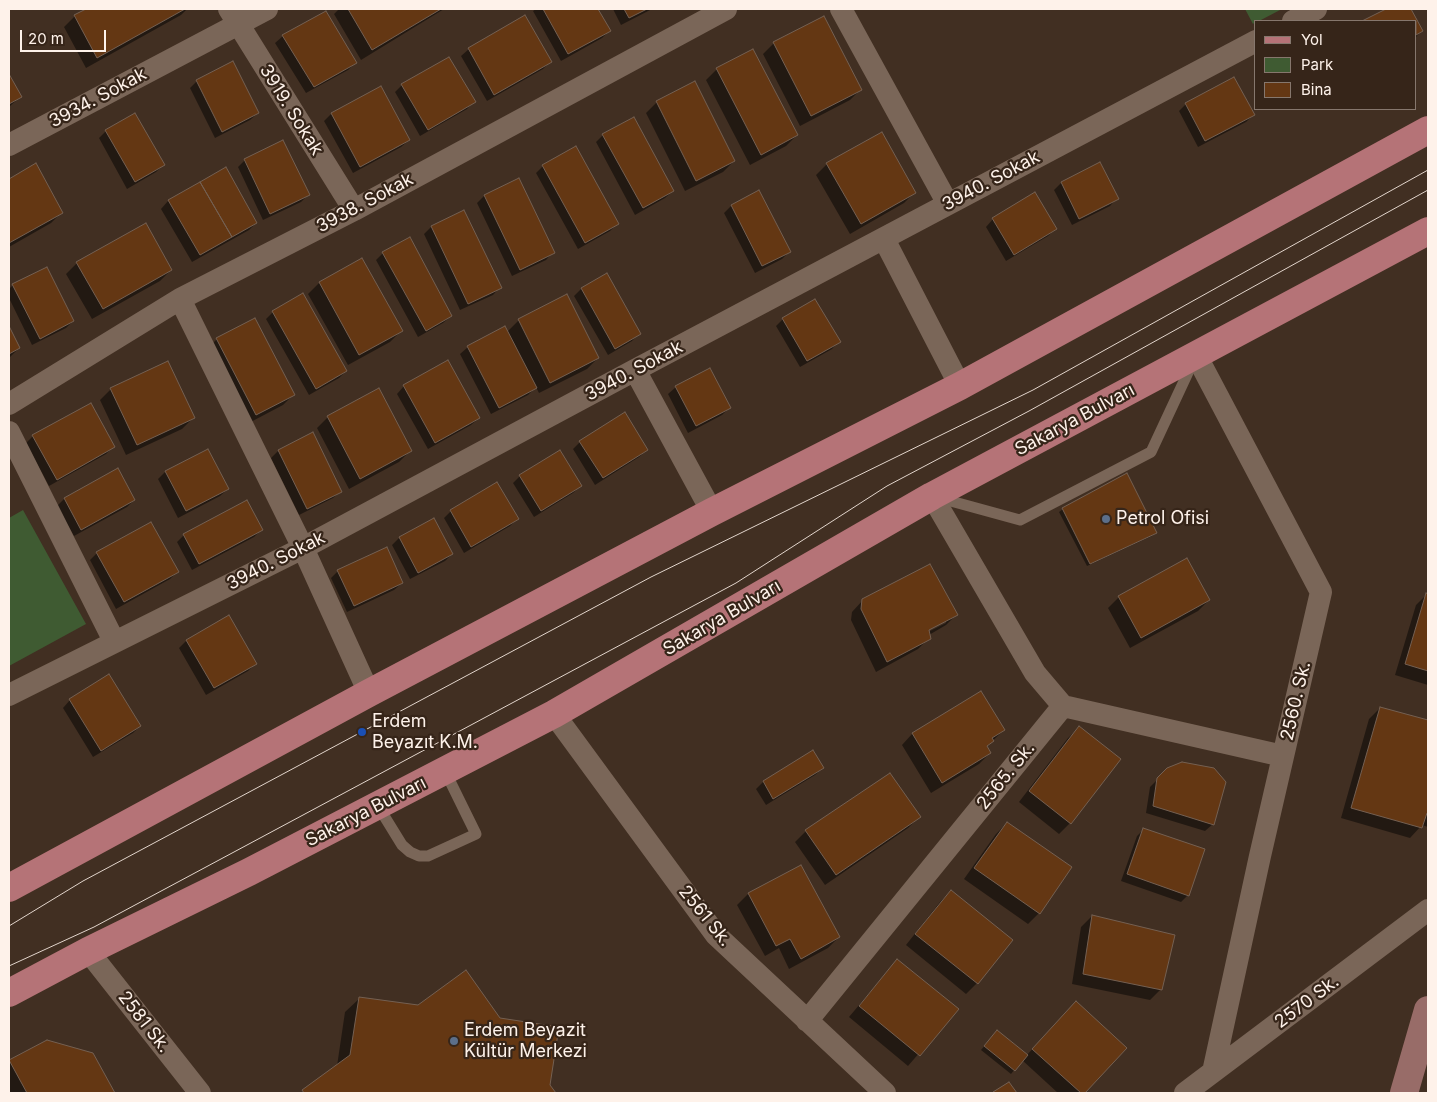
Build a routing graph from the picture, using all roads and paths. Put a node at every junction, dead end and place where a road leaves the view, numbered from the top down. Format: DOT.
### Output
graph roads {
  1 [pos="268,9"];
  2 [pos="723,9"];
  3 [pos="842,9"];
  4 [pos="1316,9"];
  5 [pos="234,16"];
  6 [pos="1295,20"];
  7 [pos="1254,42"];
  8 [pos="1428,130"];
  9 [pos="9,145"];
  10 [pos="948,204"];
  11 [pos="354,210"];
  12 [pos="1428,231"];
  13 [pos="884,239"];
  14 [pos="180,299"];
  15 [pos="1196,355"];
  16 [pos="635,370"];
  17 [pos="960,386"];
  18 [pos="9,404"];
  19 [pos="9,432"];
  20 [pos="932,496"];
  21 [pos="712,512"];
  22 [pos="303,548"];
  23 [pos="114,641"];
  24 [pos="369,693"];
  25 [pos="9,695"];
  26 [pos="1063,706"];
  27 [pos="554,714"];
  28 [pos="1283,756"];
  29 [pos="445,771"];
  30 [pos="378,806"];
  31 [pos="9,888"];
  32 [pos="1428,910"];
  33 [pos="88,951"];
  34 [pos="9,993"];
  35 [pos="1428,1010"];
  36 [pos="807,1020"];
  37 [pos="1213,1072"];
  38 [pos="200,1093"];
  39 [pos="884,1093"];
  40 [pos="1185,1093"];
  41 [pos="1404,1093"];
  1 -- 5 [label="street, 3934. Sokak"];
  2 -- 11 [label="street, 3938. Sokak"];
  3 -- 10 [label="street"];
  4 -- 6 [label="street"];
  5 -- 9 [label="street, 3934. Sokak"];
  5 -- 11 [label="street, 3919. Sokak"];
  7 -- 10 [label="street, 3940. Sokak"];
  8 -- 17 [label="main road"];
  10 -- 13 [label="street, 3940. Sokak"];
  11 -- 14 [label="street, 3938. Sokak"];
  12 -- 15 [label="main road, Sakarya Bulvarı"];
  13 -- 16 [label="street, 3940. Sokak"];
  13 -- 17 [label="street"];
  14 -- 18 [label="street, 3938. Sokak"];
  14 -- 22 [label="street"];
  15 -- 20 [label="main road, Sakarya Bulvarı"];
  15 -- 20 [label="lane"];
  15 -- 28 [label="street, 2560. Sk."];
  16 -- 21 [label="street"];
  16 -- 22 [label="street, 3940. Sokak"];
  17 -- 21 [label="main road"];
  19 -- 23 [label="street"];
  20 -- 26 [label="street"];
  20 -- 27 [label="main road, Sakarya Bulvarı"];
  21 -- 24 [label="main road"];
  22 -- 23 [label="street, 3940. Sokak"];
  22 -- 24 [label="street"];
  23 -- 25 [label="street, 3940. Sokak"];
  24 -- 31 [label="main road"];
  26 -- 28 [label="street"];
  26 -- 36 [label="street, 2565. Sk."];
  27 -- 29 [label="main road, Sakarya Bulvarı"];
  27 -- 36 [label="street, 2561 Sk."];
  28 -- 37 [label="street, 2560. Sk."];
  29 -- 30 [label="main road, Sakarya Bulvarı"];
  29 -- 30 [label="lane"];
  30 -- 33 [label="main road, Sakarya Bulvarı"];
  32 -- 37 [label="street, 2570 Sk."];
  33 -- 34 [label="main road, Sakarya Bulvarı"];
  33 -- 38 [label="street, 2581 Sk."];
  35 -- 41 [label="street"];
  36 -- 39 [label="street, 2561 Sk."];
  37 -- 40 [label="street, 2570 Sk."];
}
